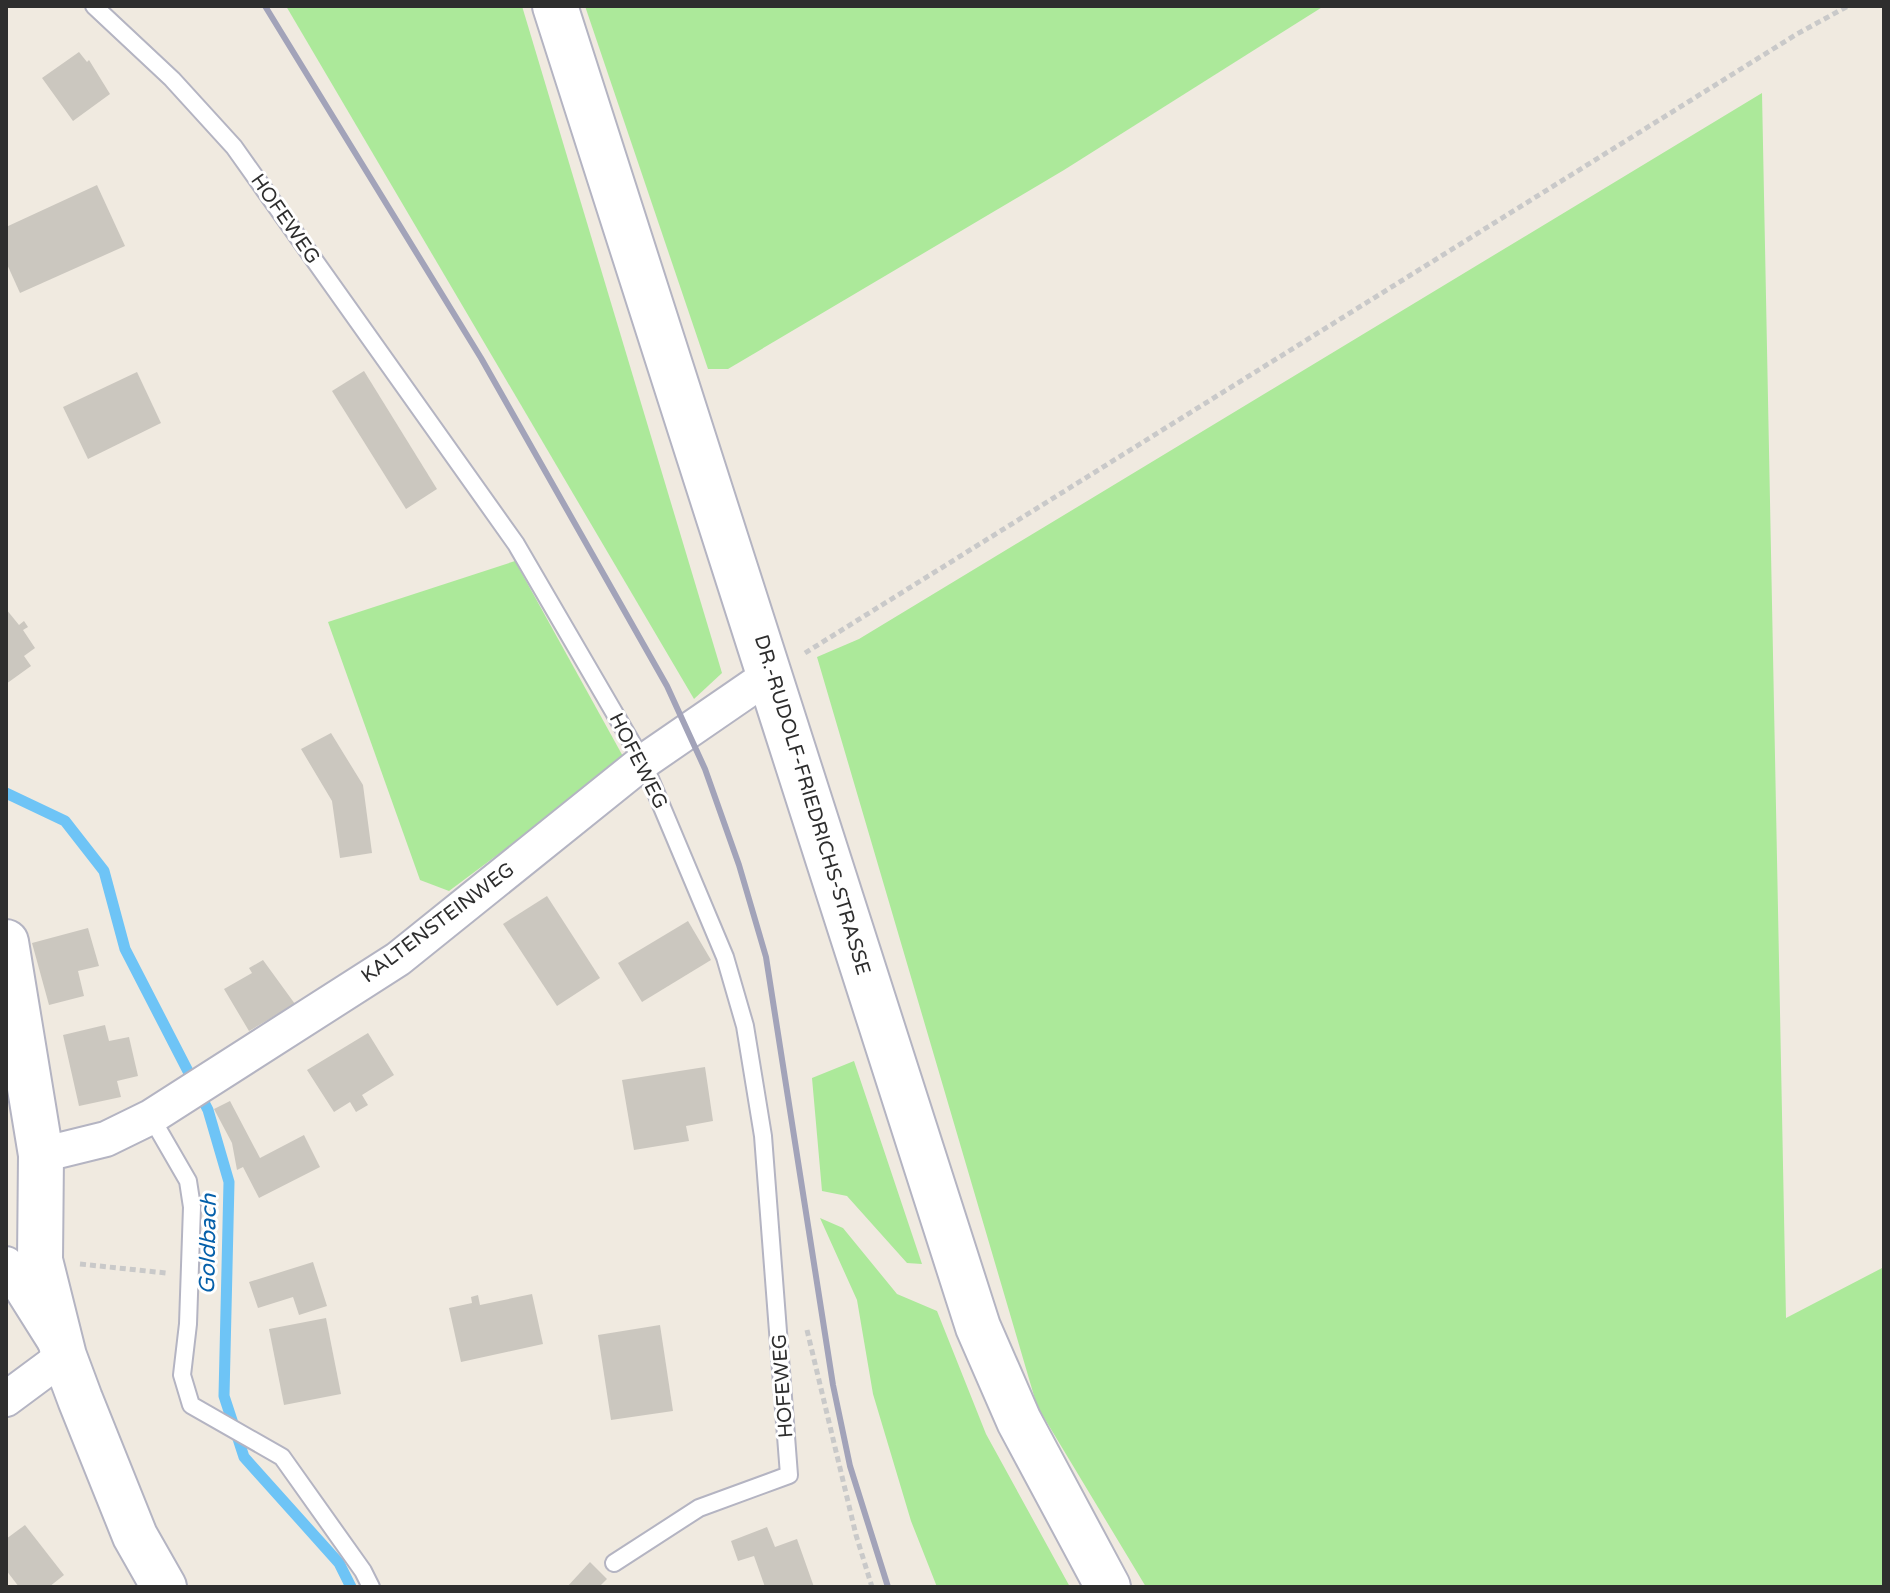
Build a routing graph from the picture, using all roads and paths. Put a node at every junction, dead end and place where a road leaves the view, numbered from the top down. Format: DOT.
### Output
graph roads {
  1 [pos="94,6"];
  2 [pos="555,6"];
  3 [pos="1848,6"];
  4 [pos="771,674"];
  5 [pos="643,762"];
  6 [pos="8,963"];
  7 [pos="165,1108"];
  8 [pos="41,1155"];
  9 [pos="23,1262"];
  10 [pos="189,1275"];
  11 [pos="807,1326"];
  12 [pos="64,1356"];
  13 [pos="6,1399"];
  14 [pos="614,1563"];
  15 [pos="164,1587"];
  16 [pos="371,1587"];
  17 [pos="872,1587"];
  18 [pos="1108,1587"];
  1 -- 5 [label="lane, HOFEWEG"];
  2 -- 4 [label="main road, DR.-RUDOLF-FRIEDRICHS-STRASSE"];
  3 -- 4 [label="path"];
  4 -- 5 [label="street, KALTENSTEINWEG"];
  4 -- 18 [label="main road, DR.-RUDOLF-FRIEDRICHS-STRASSE"];
  5 -- 7 [label="street, KALTENSTEINWEG"];
  5 -- 14 [label="lane, HOFEWEG"];
  6 -- 8 [label="main road"];
  7 -- 8 [label="street, KALTENSTEINWEG"];
  7 -- 10 [label="lane"];
  8 -- 9 [label="main road"];
  9 -- 10 [label="path"];
  9 -- 12 [label="main road"];
  10 -- 16 [label="lane"];
  11 -- 17 [label="path"];
  12 -- 13 [label="street"];
  12 -- 15 [label="main road"];
}
